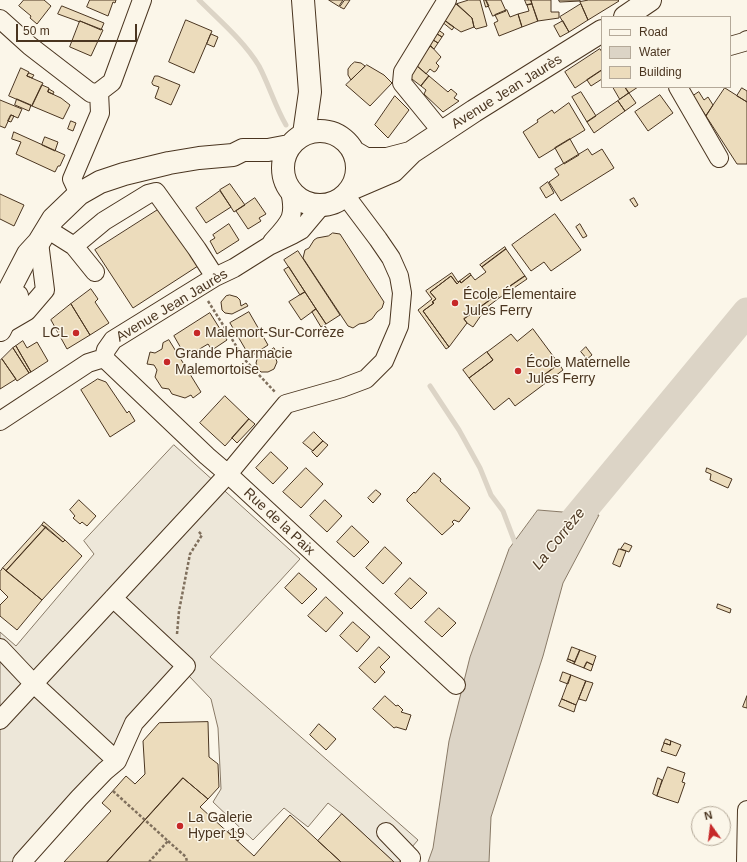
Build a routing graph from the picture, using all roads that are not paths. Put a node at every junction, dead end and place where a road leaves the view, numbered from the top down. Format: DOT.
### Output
graph roads {
  1 [pos="142,0"];
  2 [pos="303,0"];
  3 [pos="447,0"];
  4 [pos="0,19"];
  5 [pos="601,32"];
  6 [pos="747,40"];
  7 [pos="731,46"];
  8 [pos="679,88"];
  9 [pos="99,92"];
  10 [pos="310,92"];
  11 [pos="442,132"];
  12 [pos="334,133"];
  13 [pos="297,140"];
  14 [pos="354,152"];
  15 [pos="412,152"];
  16 [pos="233,156"];
  17 [pos="719,158"];
  18 [pos="287,185"];
  19 [pos="348,192"];
  20 [pos="79,194"];
  21 [pos="322,205"];
  22 [pos="43,235"];
  23 [pos="74,246"];
  24 [pos="269,246"];
  25 [pos="95,272"];
  26 [pos="215,277"];
  27 [pos="1,321"];
  28 [pos="104,358"];
  29 [pos="0,421"];
  30 [pos="228,474"];
  31 [pos="114,598"];
  32 [pos="0,648"];
  33 [pos="34,684"];
  34 [pos="456,685"];
  35 [pos="0,720"];
  36 [pos="117,761"];
  37 [pos="747,810"];
  38 [pos="386,832"];
  39 [pos="22,862"];
  40 [pos="410,862"];
  41 [pos="746,862"];
  1 -- 9 [label="street"];
  2 -- 10 [label="main road"];
  3 -- 11 [label="street"];
  4 -- 9 [label="street"];
  5 -- 11 [label="main road, Avenue Jean Jaurès"];
  6 -- 7 [label="street"];
  8 -- 17 [label="street"];
  9 -- 20 [label="street"];
  10 -- 12 [label="main road"];
  10 -- 13 [label="main road"];
  11 -- 15 [label="main road, Avenue Jean Jaurès"];
  12 -- 13 [label="main road"];
  12 -- 14 [label="main road"];
  13 -- 16 [label="main road"];
  13 -- 18 [label="main road"];
  14 -- 15 [label="main road, Avenue Jean Jaurès"];
  14 -- 19 [label="main road"];
  15 -- 19 [label="main road, Avenue Jean Jaurès"];
  16 -- 18 [label="main road"];
  16 -- 20 [label="main road"];
  18 -- 21 [label="main road"];
  18 -- 24 [label="street, Avenue Jean Jaurès"];
  19 -- 21 [label="main road"];
  19 -- 30 [label="street"];
  20 -- 22 [label="main road"];
  21 -- 24 [label="street, Avenue Jean Jaurès"];
  22 -- 23 [label="street"];
  22 -- 27 [label="main road"];
  22 -- 27 [label="street"];
  23 -- 25 [label="street"];
  23 -- 26 [label="street"];
  24 -- 26 [label="street, Avenue Jean Jaurès"];
  26 -- 28 [label="street, Avenue Jean Jaurès"];
  28 -- 29 [label="street"];
  28 -- 30 [label="street, Rue de la Paix"];
  30 -- 31 [label="street"];
  30 -- 34 [label="street, Rue de la Paix"];
  31 -- 33 [label="street"];
  31 -- 36 [label="street"];
  32 -- 33 [label="street"];
  33 -- 35 [label="street"];
  33 -- 36 [label="street"];
  36 -- 39 [label="street"];
  37 -- 41 [label="street"];
  38 -- 40 [label="street"];
}
